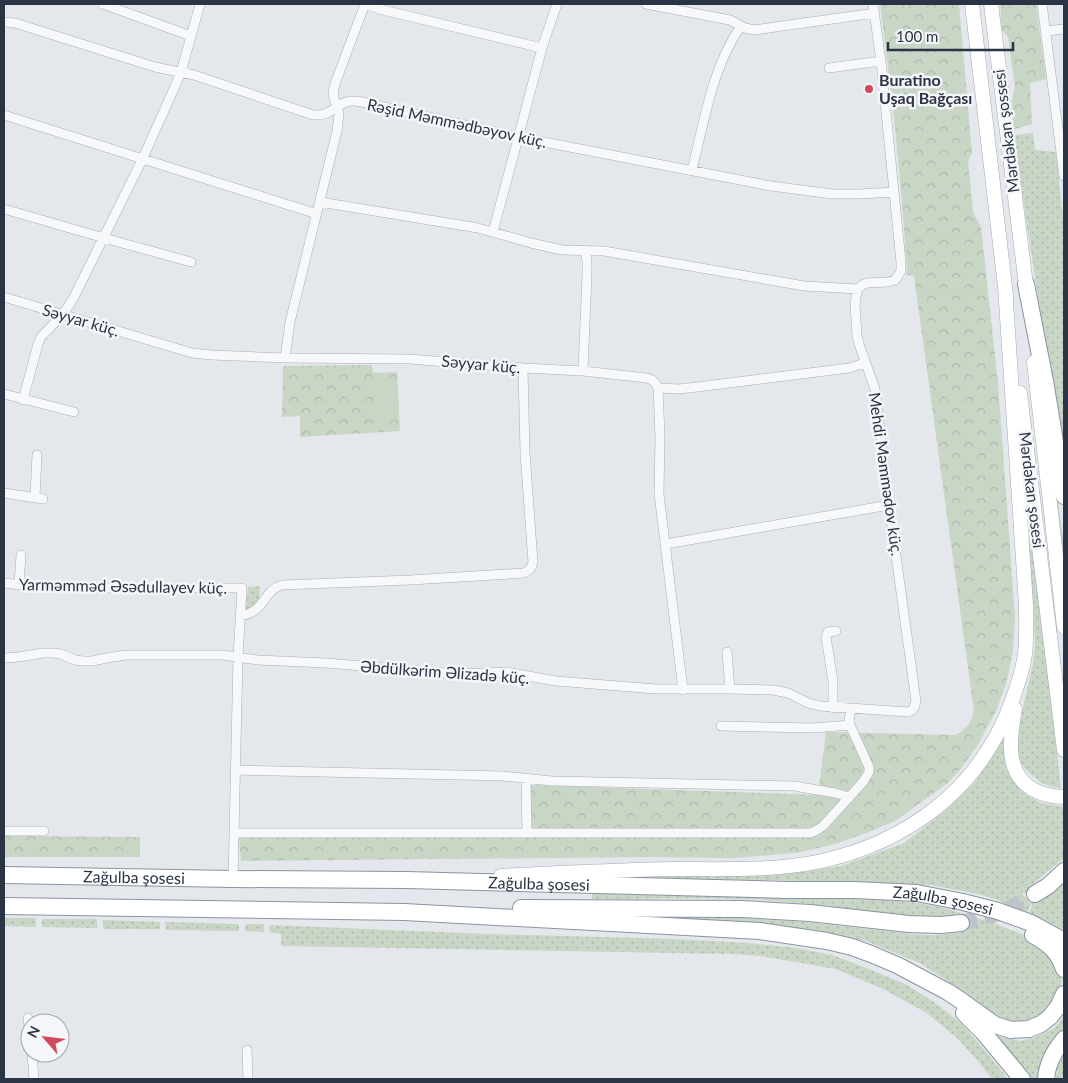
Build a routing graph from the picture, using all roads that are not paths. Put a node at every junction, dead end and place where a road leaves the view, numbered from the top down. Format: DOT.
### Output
graph roads {
  1 [pos="103,4"];
  2 [pos="200,4"];
  3 [pos="366,4"];
  4 [pos="557,4"];
  5 [pos="646,4"];
  6 [pos="972,4"];
  7 [pos="991,4"];
  8 [pos="1042,4"];
  9 [pos="874,8"];
  10 [pos="4,22"];
  11 [pos="740,26"];
  12 [pos="1064,29"];
  13 [pos="1046,31"];
  14 [pos="192,36"];
  15 [pos="542,48"];
  16 [pos="881,61"];
  17 [pos="829,68"];
  18 [pos="181,72"];
  19 [pos="337,108"];
  20 [pos="4,115"];
  21 [pos="1061,126"];
  22 [pos="518,137"];
  23 [pos="142,160"];
  24 [pos="692,170"];
  25 [pos="1064,176"];
  26 [pos="894,192"];
  27 [pos="320,202"];
  28 [pos="4,209"];
  29 [pos="316,214"];
  30 [pos="1018,228"];
  31 [pos="998,231"];
  32 [pos="493,232"];
  33 [pos="104,238"];
  34 [pos="586,250"];
  35 [pos="191,262"];
  36 [pos="1026,284"];
  37 [pos="1005,286"];
  38 [pos="858,289"];
  39 [pos="4,296"];
  40 [pos="63,314"];
  41 [pos="285,358"];
  42 [pos="866,363"];
  43 [pos="523,368"];
  44 [pos="583,371"];
  45 [pos="658,388"];
  46 [pos="4,394"];
  47 [pos="23,400"];
  48 [pos="74,412"];
  49 [pos="37,454"];
  50 [pos="4,492"];
  51 [pos="1064,496"];
  52 [pos="889,505"];
  53 [pos="666,544"];
  54 [pos="22,555"];
  55 [pos="4,583"];
  56 [pos="19,585"];
  57 [pos="241,615"];
  58 [pos="1064,627"];
  59 [pos="836,631"];
  60 [pos="727,652"];
  61 [pos="238,657"];
  62 [pos="4,658"];
  63 [pos="1021,674"];
  64 [pos="730,689"];
  65 [pos="683,690"];
  66 [pos="833,708"];
  67 [pos="851,709"];
  68 [pos="914,709"];
  69 [pos="850,725"];
  70 [pos="721,726"];
  71 [pos="1064,750"];
  72 [pos="235,770"];
  73 [pos="526,779"];
  74 [pos="1064,797"];
  75 [pos="848,798"];
  76 [pos="4,831"];
  77 [pos="44,832"];
  78 [pos="234,833"];
  79 [pos="527,833"];
  80 [pos="1064,871"];
  81 [pos="4,875"];
  82 [pos="233,879"];
  83 [pos="406,880"];
  84 [pos="1035,894"];
  85 [pos="933,895"];
  86 [pos="4,906"];
  87 [pos="404,912"];
  88 [pos="961,923"];
  89 [pos="1031,923"];
  90 [pos="1064,936"];
  91 [pos="1064,941"];
  92 [pos="1064,969"];
  93 [pos="911,973"];
  94 [pos="1064,994"];
  95 [pos="1064,1039"];
  96 [pos="247,1050"];
  97 [pos="33,1063"];
  98 [pos="34,1079"];
  99 [pos="248,1079"];
  100 [pos="1022,1079"];
  101 [pos="1046,1079"];
  1 -- 14 [label="street"];
  2 -- 14 [label="street"];
  3 -- 15 [label="street"];
  3 -- 19 [label="street"];
  4 -- 15 [label="street"];
  5 -- 11 [label="street"];
  6 -- 31 [label="main road, Mərdəkan şossesi"];
  7 -- 30 [label="main road, Mərdəkan şossesi"];
  8 -- 13 [label="street"];
  9 -- 11 [label="street"];
  9 -- 16 [label="street"];
  10 -- 18 [label="street, Rəşid Məmmədbəyov küç."];
  11 -- 24 [label="street"];
  12 -- 13 [label="street"];
  13 -- 21 [label="street"];
  14 -- 18 [label="street"];
  15 -- 22 [label="street"];
  16 -- 17 [label="street"];
  16 -- 26 [label="street"];
  18 -- 19 [label="street, Rəşid Məmmədbəyov küç."];
  18 -- 23 [label="street"];
  19 -- 22 [label="street, Rəşid Məmmədbəyov küç."];
  19 -- 27 [label="street"];
  20 -- 23 [label="street"];
  21 -- 25 [label="street"];
  22 -- 24 [label="street, Rəşid Məmmədbəyov küç."];
  22 -- 32 [label="street"];
  23 -- 29 [label="street"];
  23 -- 33 [label="street"];
  24 -- 26 [label="street, Rəşid Məmmədbəyov küç."];
  26 -- 38 [label="street"];
  27 -- 29 [label="street"];
  27 -- 32 [label="street"];
  28 -- 33 [label="street"];
  29 -- 41 [label="street"];
  30 -- 36 [label="main road, Mərdəkan şosesi"];
  31 -- 37 [label="main road, Mərdəkan şosesi"];
  32 -- 34 [label="street"];
  33 -- 35 [label="street"];
  33 -- 40 [label="street"];
  34 -- 38 [label="street"];
  34 -- 44 [label="street"];
  36 -- 51 [label="highway"];
  36 -- 58 [label="main road, Mərdəkan şosesi"];
  37 -- 63 [label="main road"];
  37 -- 71 [label="main road, Mərdəkan şosesi"];
  38 -- 42 [label="street, Mehdi Məmmədov küç."];
  39 -- 40 [label="street, Səyyar küç."];
  40 -- 41 [label="street, Səyyar küç."];
  40 -- 47 [label="street"];
  41 -- 43 [label="street, Səyyar küç."];
  42 -- 45 [label="street"];
  42 -- 52 [label="street, Mehdi Məmmədov küç."];
  43 -- 44 [label="street, Səyyar küç."];
  43 -- 57 [label="street"];
  44 -- 45 [label="street, Səyyar küç."];
  45 -- 53 [label="street"];
  46 -- 47 [label="street"];
  47 -- 48 [label="street"];
  49 -- 50 [label="street"];
  52 -- 53 [label="street"];
  52 -- 68 [label="street, Mehdi Məmmədov küç."];
  53 -- 65 [label="street"];
  54 -- 56 [label="street"];
  55 -- 56 [label="street, Yarməmməd Əsədullayev küç."];
  56 -- 57 [label="street, Yarməmməd Əsədullayev küç."];
  57 -- 61 [label="street"];
  59 -- 66 [label="street"];
  60 -- 64 [label="street"];
  61 -- 62 [label="street, Əbdülkərim Əlizadə küç."];
  61 -- 65 [label="street, Əbdülkərim Əlizadə küç."];
  61 -- 72 [label="street"];
  63 -- 74 [label="main road"];
  63 -- 83 [label="main road"];
  64 -- 65 [label="street, Əbdülkərim Əlizadə küç."];
  64 -- 66 [label="street, Əbdülkərim Əlizadə küç."];
  66 -- 67 [label="street, Əbdülkərim Əlizadə küç."];
  67 -- 68 [label="street, Əbdülkərim Əlizadə küç."];
  67 -- 69 [label="street"];
  69 -- 70 [label="street"];
  69 -- 75 [label="street"];
  72 -- 73 [label="street"];
  72 -- 78 [label="street"];
  73 -- 75 [label="street"];
  73 -- 79 [label="street"];
  75 -- 79 [label="street"];
  76 -- 77 [label="street"];
  78 -- 79 [label="street"];
  78 -- 82 [label="street"];
  80 -- 84 [label="highway"];
  81 -- 82 [label="highway, Zağulba şosesi"];
  82 -- 83 [label="highway, Zağulba şosesi"];
  83 -- 85 [label="highway, Zağulba şosesi"];
  85 -- 89 [label="highway, Zağulba şosesi"];
  85 -- 92 [label="highway"];
  86 -- 87 [label="highway, Zağulba şosesi"];
  87 -- 88 [label="highway"];
  87 -- 93 [label="highway"];
  89 -- 90 [label="highway"];
  89 -- 91 [label="highway, Zağulba şosesi"];
  93 -- 94 [label="highway"];
  93 -- 100 [label="highway"];
  95 -- 101 [label="highway"];
  96 -- 99 [label="street"];
  97 -- 98 [label="street"];
}
